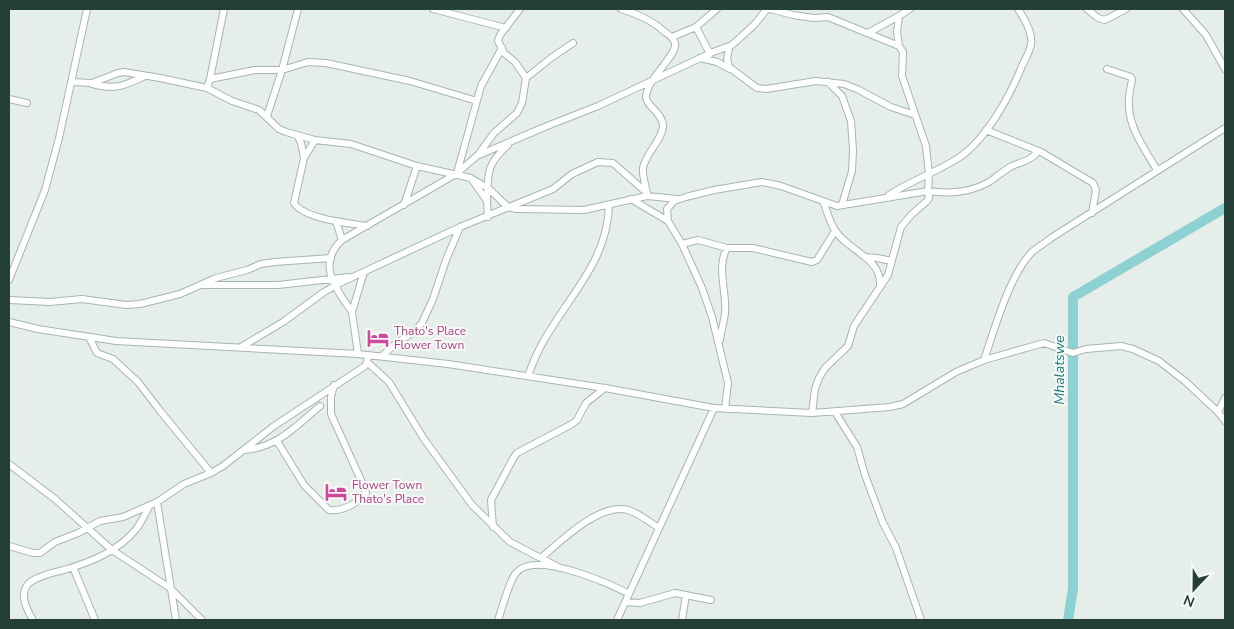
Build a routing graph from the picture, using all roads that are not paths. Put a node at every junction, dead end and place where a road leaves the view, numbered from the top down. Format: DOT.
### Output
graph roads {
  1 [pos="88,9"];
  2 [pos="224,9"];
  3 [pos="298,9"];
  4 [pos="433,9"];
  5 [pos="520,9"];
  6 [pos="622,9"];
  7 [pos="716,9"];
  8 [pos="768,9"];
  9 [pos="910,9"];
  10 [pos="1018,9"];
  11 [pos="1088,9"];
  12 [pos="1126,9"];
  13 [pos="1183,9"];
  14 [pos="899,16"];
  15 [pos="696,27"];
  16 [pos="506,28"];
  17 [pos="868,34"];
  18 [pos="672,38"];
  19 [pos="573,43"];
  20 [pos="900,46"];
  21 [pos="502,48"];
  22 [pos="729,48"];
  23 [pos="710,54"];
  24 [pos="700,58"];
  25 [pos="1107,69"];
  26 [pos="1225,69"];
  27 [pos="282,70"];
  28 [pos="731,70"];
  29 [pos="146,76"];
  30 [pos="526,78"];
  31 [pos="210,79"];
  32 [pos="71,82"];
  33 [pos="651,82"];
  34 [pos="828,82"];
  35 [pos="92,84"];
  36 [pos="207,88"];
  37 [pos="9,99"];
  38 [pos="477,101"];
  39 [pos="27,103"];
  40 [pos="915,115"];
  41 [pos="267,116"];
  42 [pos="1225,128"];
  43 [pos="986,130"];
  44 [pos="297,135"];
  45 [pos="316,140"];
  46 [pos="513,140"];
  47 [pos="1038,150"];
  48 [pos="478,155"];
  49 [pos="304,158"];
  50 [pos="417,166"];
  51 [pos="1157,170"];
  52 [pos="457,174"];
  53 [pos="929,175"];
  54 [pos="471,178"];
  55 [pos="488,188"];
  56 [pos="928,191"];
  57 [pos="647,194"];
  58 [pos="886,197"];
  59 [pos="631,198"];
  60 [pos="680,200"];
  61 [pos="487,201"];
  62 [pos="823,201"];
  63 [pos="609,204"];
  64 [pos="404,205"];
  65 [pos="842,205"];
  66 [pos="508,207"];
  67 [pos="1092,213"];
  68 [pos="488,217"];
  69 [pos="336,221"];
  70 [pos="668,221"];
  71 [pos="367,226"];
  72 [pos="460,227"];
  73 [pos="835,231"];
  74 [pos="342,240"];
  75 [pos="682,244"];
  76 [pos="727,248"];
  77 [pos="864,257"];
  78 [pos="330,258"];
  79 [pos="892,261"];
  80 [pos="364,272"];
  81 [pos="352,277"];
  82 [pos="332,278"];
  83 [pos="9,280"];
  84 [pos="201,285"];
  85 [pos="334,286"];
  86 [pos="880,288"];
  87 [pos="9,300"];
  88 [pos="352,312"];
  89 [pos="9,322"];
  90 [pos="89,337"];
  91 [pos="719,344"];
  92 [pos="241,347"];
  93 [pos="358,354"];
  94 [pos="382,356"];
  95 [pos="368,359"];
  96 [pos="984,360"];
  97 [pos="528,376"];
  98 [pos="334,385"];
  99 [pos="605,388"];
  100 [pos="1225,399"];
  101 [pos="309,402"];
  102 [pos="1209,404"];
  103 [pos="320,406"];
  104 [pos="714,408"];
  105 [pos="725,409"];
  106 [pos="835,412"];
  107 [pos="1218,412"];
  108 [pos="812,413"];
  109 [pos="331,414"];
  110 [pos="1225,421"];
  111 [pos="278,441"];
  112 [pos="245,450"];
  113 [pos="9,464"];
  114 [pos="211,473"];
  115 [pos="154,503"];
  116 [pos="493,527"];
  117 [pos="88,528"];
  118 [pos="659,528"];
  119 [pos="9,546"];
  120 [pos="112,550"];
  121 [pos="541,558"];
  122 [pos="73,567"];
  123 [pos="560,568"];
  124 [pos="170,588"];
  125 [pos="629,594"];
  126 [pos="686,594"];
  127 [pos="711,600"];
  128 [pos="625,602"];
  129 [pos="33,620"];
  130 [pos="95,620"];
  131 [pos="176,620"];
  132 [pos="204,620"];
  133 [pos="498,620"];
  134 [pos="617,620"];
  135 [pos="682,620"];
  136 [pos="921,620"];
  1 -- 32 [label="street"];
  2 -- 31 [label="street"];
  3 -- 27 [label="street"];
  4 -- 16 [label="street"];
  5 -- 16 [label="street"];
  6 -- 18 [label="street"];
  7 -- 15 [label="street"];
  8 -- 17 [label="street"];
  8 -- 22 [label="street"];
  9 -- 14 [label="street"];
  10 -- 43 [label="street"];
  11 -- 12 [label="street"];
  13 -- 26 [label="street"];
  14 -- 17 [label="street"];
  14 -- 20 [label="street"];
  15 -- 18 [label="street"];
  15 -- 23 [label="street"];
  16 -- 21 [label="street"];
  17 -- 20 [label="street"];
  18 -- 33 [label="street"];
  19 -- 30 [label="street"];
  20 -- 40 [label="street"];
  21 -- 30 [label="street"];
  21 -- 38 [label="street"];
  22 -- 23 [label="street"];
  22 -- 28 [label="street"];
  23 -- 24 [label="street"];
  24 -- 28 [label="street"];
  24 -- 33 [label="street"];
  25 -- 51 [label="street"];
  27 -- 31 [label="street"];
  27 -- 38 [label="street"];
  27 -- 41 [label="street"];
  28 -- 34 [label="street"];
  29 -- 35 [label="street"];
  29 -- 35 [label="street"];
  29 -- 36 [label="street"];
  30 -- 48 [label="street"];
  31 -- 36 [label="street"];
  32 -- 35 [label="street"];
  32 -- 83 [label="street"];
  33 -- 46 [label="street"];
  33 -- 57 [label="street"];
  34 -- 40 [label="street"];
  34 -- 65 [label="street"];
  36 -- 41 [label="street"];
  37 -- 39 [label="street"];
  38 -- 52 [label="street"];
  40 -- 53 [label="street"];
  41 -- 44 [label="street"];
  42 -- 51 [label="street"];
  43 -- 47 [label="street"];
  43 -- 53 [label="street"];
  44 -- 45 [label="street"];
  44 -- 49 [label="street"];
  45 -- 49 [label="street"];
  45 -- 50 [label="street"];
  46 -- 48 [label="street"];
  46 -- 55 [label="street"];
  47 -- 56 [label="street"];
  47 -- 67 [label="street"];
  48 -- 52 [label="street"];
  49 -- 69 [label="street"];
  50 -- 52 [label="street"];
  50 -- 64 [label="street"];
  51 -- 67 [label="street"];
  52 -- 54 [label="street"];
  52 -- 64 [label="street"];
  53 -- 56 [label="street"];
  53 -- 58 [label="street"];
  54 -- 55 [label="street"];
  54 -- 61 [label="street"];
  55 -- 61 [label="street"];
  55 -- 66 [label="street"];
  56 -- 58 [label="street"];
  56 -- 79 [label="street"];
  57 -- 59 [label="street"];
  57 -- 60 [label="street"];
  57 -- 66 [label="street"];
  58 -- 65 [label="street"];
  59 -- 63 [label="street"];
  59 -- 70 [label="street"];
  60 -- 62 [label="street"];
  60 -- 70 [label="street"];
  61 -- 68 [label="street"];
  62 -- 65 [label="street"];
  62 -- 73 [label="street"];
  63 -- 66 [label="street"];
  63 -- 97 [label="street"];
  64 -- 71 [label="street"];
  66 -- 68 [label="street"];
  67 -- 96 [label="street"];
  68 -- 72 [label="street"];
  69 -- 71 [label="street"];
  69 -- 74 [label="street"];
  70 -- 75 [label="street"];
  71 -- 74 [label="street"];
  72 -- 80 [label="street"];
  72 -- 94 [label="street"];
  73 -- 76 [label="street"];
  73 -- 77 [label="street"];
  74 -- 78 [label="street"];
  75 -- 76 [label="street"];
  75 -- 91 [label="street"];
  76 -- 91 [label="street"];
  77 -- 79 [label="street"];
  77 -- 86 [label="street"];
  78 -- 82 [label="street"];
  78 -- 84 [label="street"];
  79 -- 86 [label="street"];
  80 -- 81 [label="street"];
  80 -- 88 [label="street"];
  81 -- 82 [label="street"];
  81 -- 85 [label="street"];
  82 -- 84 [label="street"];
  82 -- 85 [label="street"];
  84 -- 87 [label="street"];
  85 -- 88 [label="street"];
  85 -- 92 [label="street"];
  86 -- 108 [label="street"];
  88 -- 93 [label="street"];
  89 -- 90 [label="street"];
  90 -- 92 [label="street"];
  90 -- 114 [label="street"];
  91 -- 105 [label="street"];
  92 -- 93 [label="street"];
  93 -- 95 [label="street"];
  94 -- 95 [label="street"];
  94 -- 97 [label="street"];
  95 -- 98 [label="street"];
  95 -- 116 [label="street"];
  96 -- 102 [label="street"];
  96 -- 106 [label="street"];
  97 -- 99 [label="street"];
  98 -- 101 [label="street"];
  98 -- 109 [label="street"];
  99 -- 104 [label="street"];
  99 -- 116 [label="street"];
  100 -- 102 [label="street"];
  100 -- 107 [label="street"];
  101 -- 103 [label="street"];
  101 -- 112 [label="street"];
  102 -- 107 [label="street"];
  103 -- 109 [label="street"];
  103 -- 111 [label="street"];
  104 -- 105 [label="street"];
  104 -- 118 [label="street"];
  105 -- 108 [label="street"];
  106 -- 108 [label="street"];
  106 -- 136 [label="street"];
  107 -- 110 [label="street"];
  109 -- 111 [label="street"];
  111 -- 112 [label="street"];
  112 -- 114 [label="street"];
  113 -- 117 [label="street"];
  114 -- 115 [label="street"];
  115 -- 117 [label="street"];
  115 -- 120 [label="street"];
  115 -- 124 [label="street"];
  116 -- 121 [label="street"];
  117 -- 119 [label="street"];
  117 -- 120 [label="street"];
  118 -- 121 [label="street"];
  118 -- 125 [label="street"];
  120 -- 122 [label="street"];
  120 -- 124 [label="street"];
  121 -- 123 [label="street"];
  122 -- 129 [label="street"];
  122 -- 130 [label="street"];
  123 -- 125 [label="street"];
  123 -- 133 [label="street"];
  124 -- 131 [label="street"];
  124 -- 132 [label="street"];
  125 -- 128 [label="street"];
  126 -- 127 [label="street"];
  126 -- 128 [label="street"];
  126 -- 135 [label="street"];
  128 -- 134 [label="street"];
}
